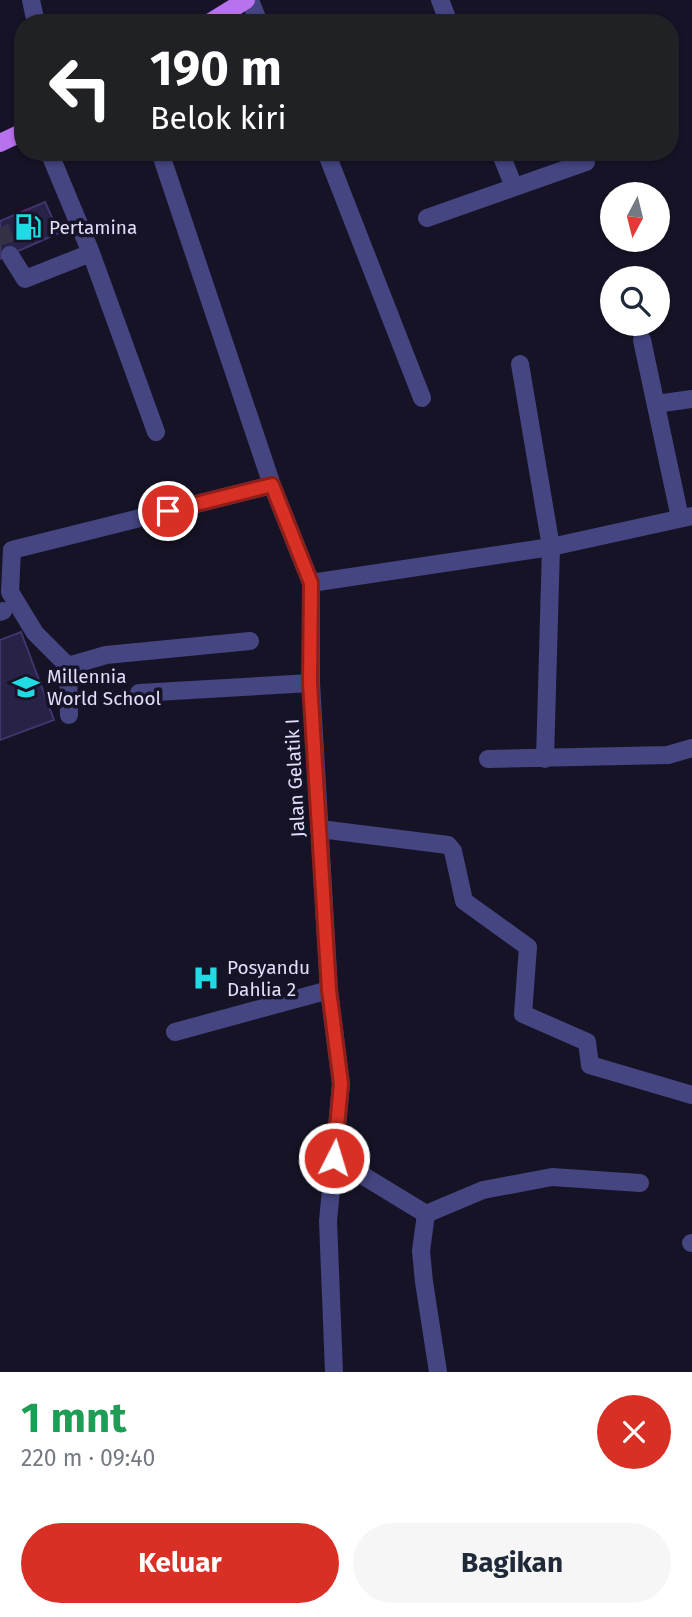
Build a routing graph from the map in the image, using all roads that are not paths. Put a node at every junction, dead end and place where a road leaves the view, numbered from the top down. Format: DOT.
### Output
graph roads {
  1 [pos="246,0"];
  2 [pos="223,14"];
  3 [pos="53,161"];
  4 [pos="163,161"];
  5 [pos="330,161"];
  6 [pos="503,161"];
  7 [pos="586,162"];
  8 [pos="513,187"];
  9 [pos="427,218"];
  10 [pos="91,253"];
  11 [pos="10,255"];
  12 [pos="642,340"];
  13 [pos="520,364"];
  14 [pos="422,398"];
  15 [pos="692,398"];
  16 [pos="656,404"];
  17 [pos="156,432"];
  18 [pos="272,485"];
  19 [pos="686,517"];
  20 [pos="551,547"];
  21 [pos="311,583"];
  22 [pos="250,641"];
  23 [pos="68,666"];
  24 [pos="310,683"];
  25 [pos="139,693"];
  26 [pos="69,715"];
  27 [pos="692,748"];
  28 [pos="488,759"];
  29 [pos="545,759"];
  30 [pos="320,829"];
  31 [pos="329,990"];
  32 [pos="175,1032"];
  33 [pos="692,1095"];
  34 [pos="334,1158"];
  35 [pos="640,1183"];
  36 [pos="426,1214"];
  37 [pos="334,1372"];
  38 [pos="438,1372"];
  1 -- 2 [label="main road"];
  3 -- 10 [label="street"];
  4 -- 18 [label="street, Jalan Gelatik I"];
  5 -- 14 [label="street"];
  6 -- 8 [label="street"];
  7 -- 8 [label="street"];
  8 -- 9 [label="street"];
  10 -- 11 [label="street"];
  10 -- 17 [label="street"];
  12 -- 16 [label="street"];
  13 -- 20 [label="street"];
  15 -- 16 [label="street"];
  16 -- 19 [label="street"];
  18 -- 21 [label="street, Jalan Gelatik I"];
  18 -- 23 [label="street"];
  19 -- 20 [label="street"];
  20 -- 21 [label="street"];
  20 -- 29 [label="street"];
  21 -- 24 [label="street, Jalan Gelatik I"];
  22 -- 23 [label="street"];
  23 -- 26 [label="street"];
  24 -- 25 [label="street"];
  24 -- 30 [label="street, Jalan Gelatik I"];
  27 -- 29 [label="street"];
  28 -- 29 [label="street"];
  30 -- 31 [label="street, Jalan Gelatik I"];
  30 -- 33 [label="street"];
  31 -- 32 [label="street"];
  31 -- 34 [label="street, Jalan Gelatik I"];
  34 -- 36 [label="street"];
  34 -- 37 [label="street, Jalan Gelatik I"];
  35 -- 36 [label="street"];
  36 -- 38 [label="street"];
}
